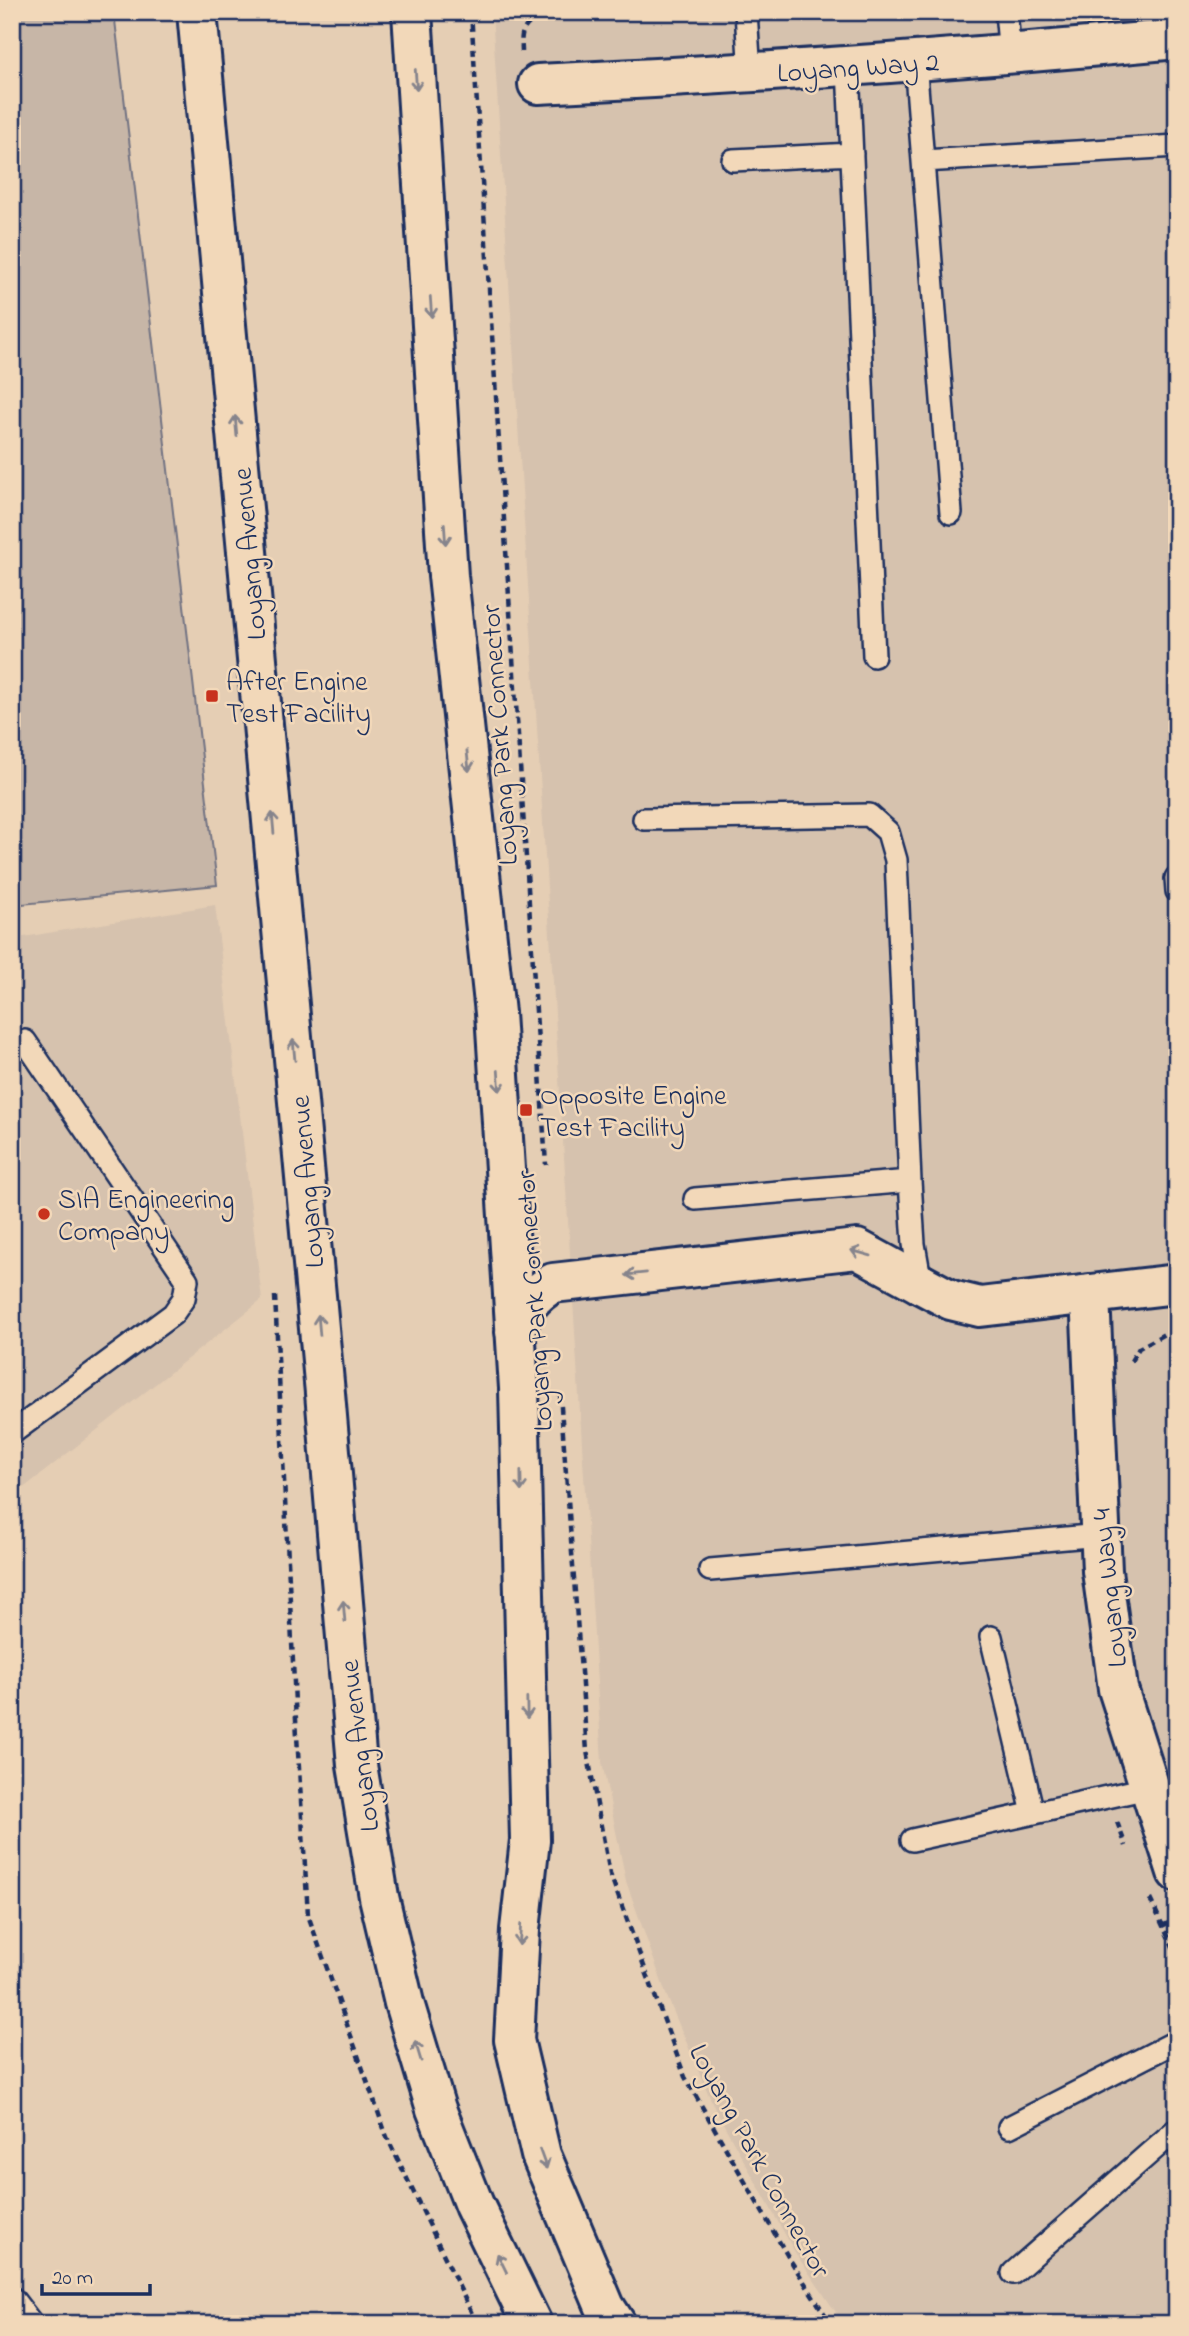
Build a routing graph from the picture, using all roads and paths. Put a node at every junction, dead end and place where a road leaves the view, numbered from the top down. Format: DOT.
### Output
graph roads {
  1 [pos="197,12"];
  2 [pos="412,12"];
  3 [pos="471,12"];
  4 [pos="608,12"];
  5 [pos="746,12"];
  6 [pos="1006,12"];
  7 [pos="522,33"];
  8 [pos="1177,39"];
  9 [pos="1010,55"];
  10 [pos="915,61"];
  11 [pos="848,67"];
  12 [pos="750,74"];
  13 [pos="538,84"];
  14 [pos="1177,146"];
  15 [pos="852,154"];
  16 [pos="733,160"];
  17 [pos="923,161"];
  18 [pos="951,513"];
  19 [pos="874,656"];
  20 [pos="644,819"];
  21 [pos="25,1041"];
  22 [pos="547,1174"];
  23 [pos="910,1181"];
  24 [pos="695,1199"];
  25 [pos="921,1284"];
  26 [pos="1177,1284"];
  27 [pos="1090,1294"];
  28 [pos="515,1332"];
  29 [pos="560,1392"];
  30 [pos="12,1433"];
  31 [pos="1100,1535"];
  32 [pos="710,1570"];
  33 [pos="991,1637"];
  34 [pos="1148,1788"];
  35 [pos="1033,1813"];
  36 [pos="912,1840"];
  37 [pos="1177,1872"];
  38 [pos="1177,1919"];
  39 [pos="1162,1926"];
  40 [pos="1177,2041"];
  41 [pos="1009,2127"];
  42 [pos="1177,2129"];
  43 [pos="1013,2273"];
  44 [pos="12,2298"];
  45 [pos="32,2324"];
  46 [pos="532,2324"];
  47 [pos="616,2324"];
  48 [pos="831,2324"];
  46 -- 1 [label="main road, Loyang Avenue, one-way"];
  2 -- 28 [label="main road, one-way"];
  3 -- 22 [label="path, Loyang Park Connector"];
  4 -- 7 [label="path"];
  5 -- 12 [label="lane"];
  6 -- 9 [label="lane"];
  8 -- 9 [label="main road, Loyang Way 2"];
  9 -- 10 [label="main road, Loyang Way 2"];
  10 -- 11 [label="main road, Loyang Way 2"];
  10 -- 17 [label="lane"];
  11 -- 12 [label="main road, Loyang Way 2"];
  11 -- 15 [label="lane"];
  12 -- 13 [label="main road, Loyang Way 2"];
  14 -- 17 [label="lane"];
  15 -- 16 [label="lane"];
  15 -- 19 [label="lane"];
  17 -- 18 [label="lane"];
  20 -- 23 [label="lane"];
  21 -- 30 [label="lane"];
  23 -- 24 [label="lane"];
  23 -- 25 [label="lane"];
  25 -- 27 [label="main road"];
  25 -- 28 [label="main road, one-way"];
  26 -- 27 [label="main road"];
  27 -- 31 [label="main road, Loyang Way 4"];
  28 -- 47 [label="main road, one-way"];
  29 -- 48 [label="path, Loyang Park Connector"];
  31 -- 32 [label="lane"];
  31 -- 34 [label="main road, Loyang Way 4"];
  33 -- 35 [label="lane"];
  34 -- 35 [label="lane"];
  34 -- 37 [label="main road, Loyang Way 4"];
  35 -- 36 [label="lane"];
  38 -- 39 [label="path"];
  40 -- 41 [label="lane"];
  42 -- 43 [label="lane"];
  44 -- 45 [label="lane"];
}
